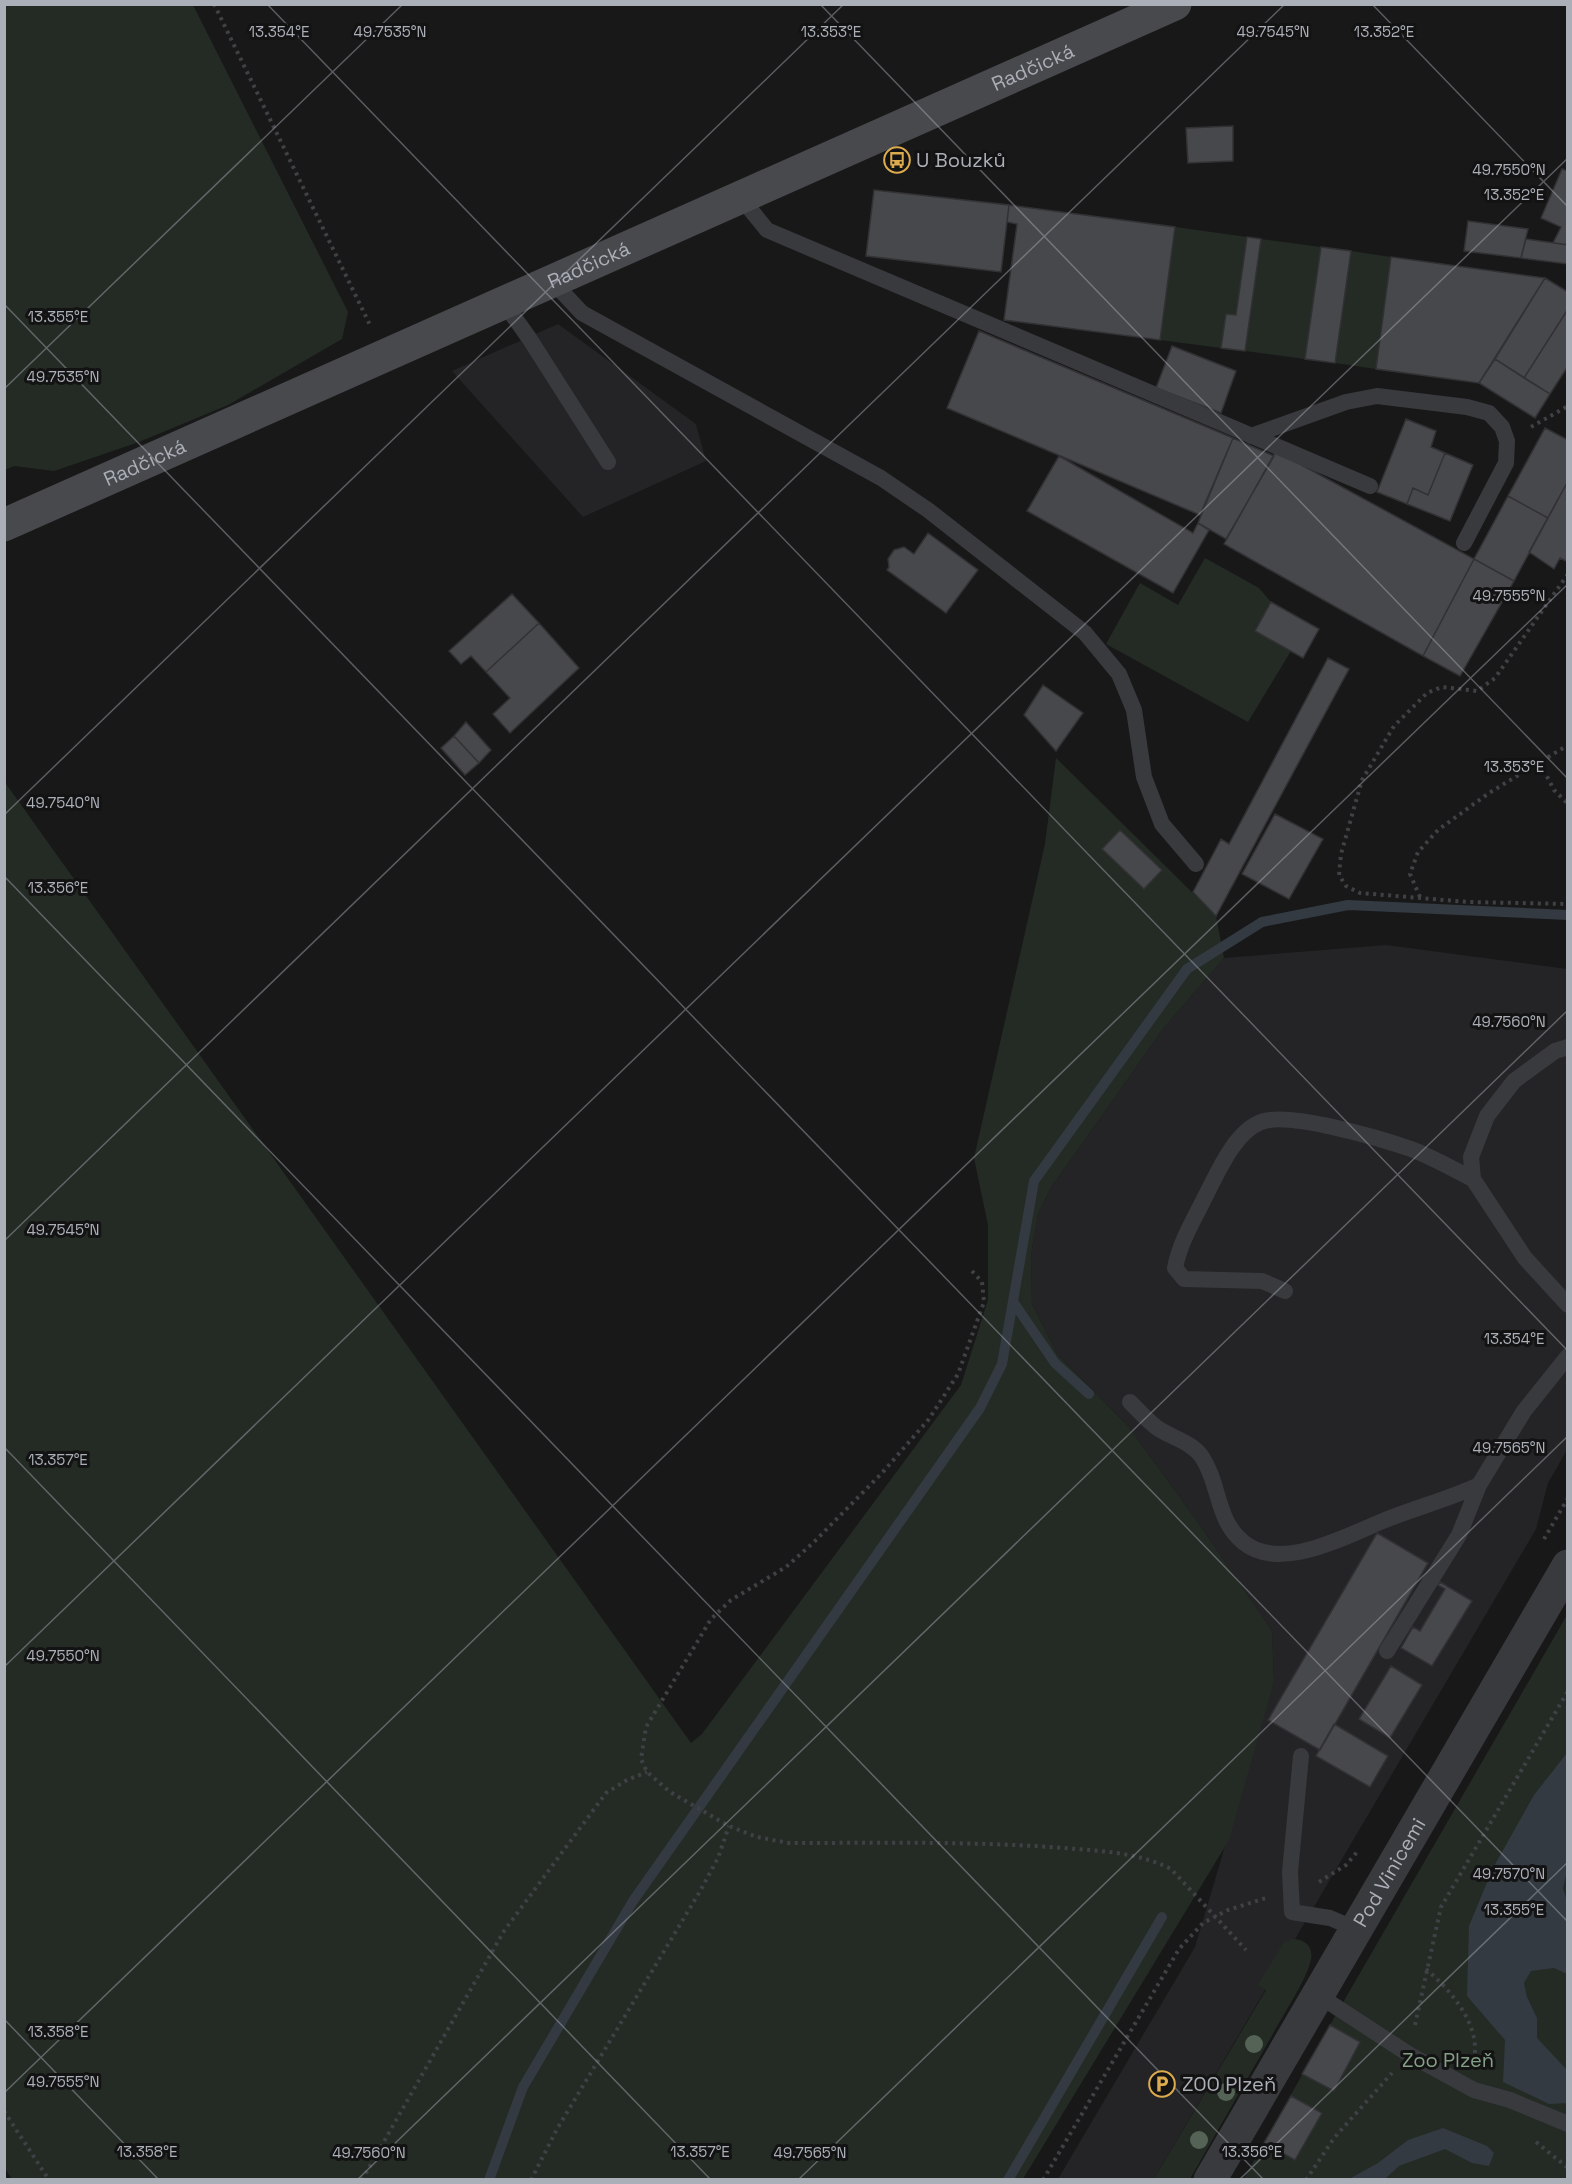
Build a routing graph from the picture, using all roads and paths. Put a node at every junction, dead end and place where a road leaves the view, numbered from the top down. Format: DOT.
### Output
graph roads {
  1 [pos="213,4"];
  2 [pos="1175,4"];
  3 [pos="741,198"];
  4 [pos="552,281"];
  5 [pos="504,303"];
  6 [pos="385,356"];
  7 [pos="1568,406"];
  8 [pos="1251,436"];
  9 [pos="1507,441"];
  10 [pos="608,462"];
  11 [pos="1370,486"];
  12 [pos="4,525"];
  13 [pos="1464,543"];
  14 [pos="1568,574"];
  15 [pos="1568,746"];
  16 [pos="1540,763"];
  17 [pos="1568,804"];
  18 [pos="1196,864"];
  19 [pos="1420,897"];
  20 [pos="1568,904"];
  21 [pos="1568,1047"];
  22 [pos="1473,1179"];
  23 [pos="972,1271"];
  24 [pos="1285,1292"];
  25 [pos="1568,1305"];
  26 [pos="1568,1356"];
  27 [pos="1130,1402"];
  28 [pos="1479,1485"];
  29 [pos="1568,1566"];
  30 [pos="1387,1651"];
  31 [pos="1568,1691"];
  32 [pos="1301,1756"];
  33 [pos="647,1772"];
  34 [pos="729,1826"];
  35 [pos="1356,1929"];
  36 [pos="1246,1950"];
  37 [pos="1318,1995"];
  38 [pos="1410,2055"];
  39 [pos="4,2111"];
  40 [pos="1568,2124"];
  41 [pos="49,2180"];
  42 [pos="362,2180"];
  43 [pos="531,2180"];
  44 [pos="1210,2180"];
  45 [pos="1306,2180"];
  1 -- 6 [label="path"];
  2 -- 3 [label="street, Radčická"];
  3 -- 4 [label="street, Radčická"];
  3 -- 8 [label="lane"];
  4 -- 5 [label="street, Radčická"];
  4 -- 18 [label="lane"];
  5 -- 6 [label="street, Radčická"];
  5 -- 10 [label="lane"];
  6 -- 12 [label="street, Radčická"];
  7 -- 9 [label="path"];
  8 -- 9 [label="lane"];
  8 -- 11 [label="lane"];
  9 -- 13 [label="lane"];
  14 -- 19 [label="path"];
  15 -- 16 [label="path"];
  16 -- 17 [label="path"];
  16 -- 19 [label="path"];
  19 -- 20 [label="path"];
  21 -- 22 [label="lane"];
  22 -- 24 [label="lane"];
  22 -- 25 [label="lane"];
  23 -- 33 [label="path"];
  26 -- 28 [label="lane"];
  27 -- 28 [label="lane"];
  28 -- 30 [label="lane"];
  29 -- 35 [label="street, Pod Vinicemi"];
  31 -- 38 [label="path"];
  32 -- 35 [label="lane"];
  33 -- 34 [label="path"];
  33 -- 42 [label="path"];
  34 -- 36 [label="path"];
  34 -- 43 [label="path"];
  35 -- 37 [label="street, Pod Vinicemi"];
  37 -- 38 [label="lane"];
  37 -- 44 [label="street, Pod Vinicemi"];
  38 -- 40 [label="lane"];
  38 -- 45 [label="path"];
  39 -- 41 [label="path"];
}
